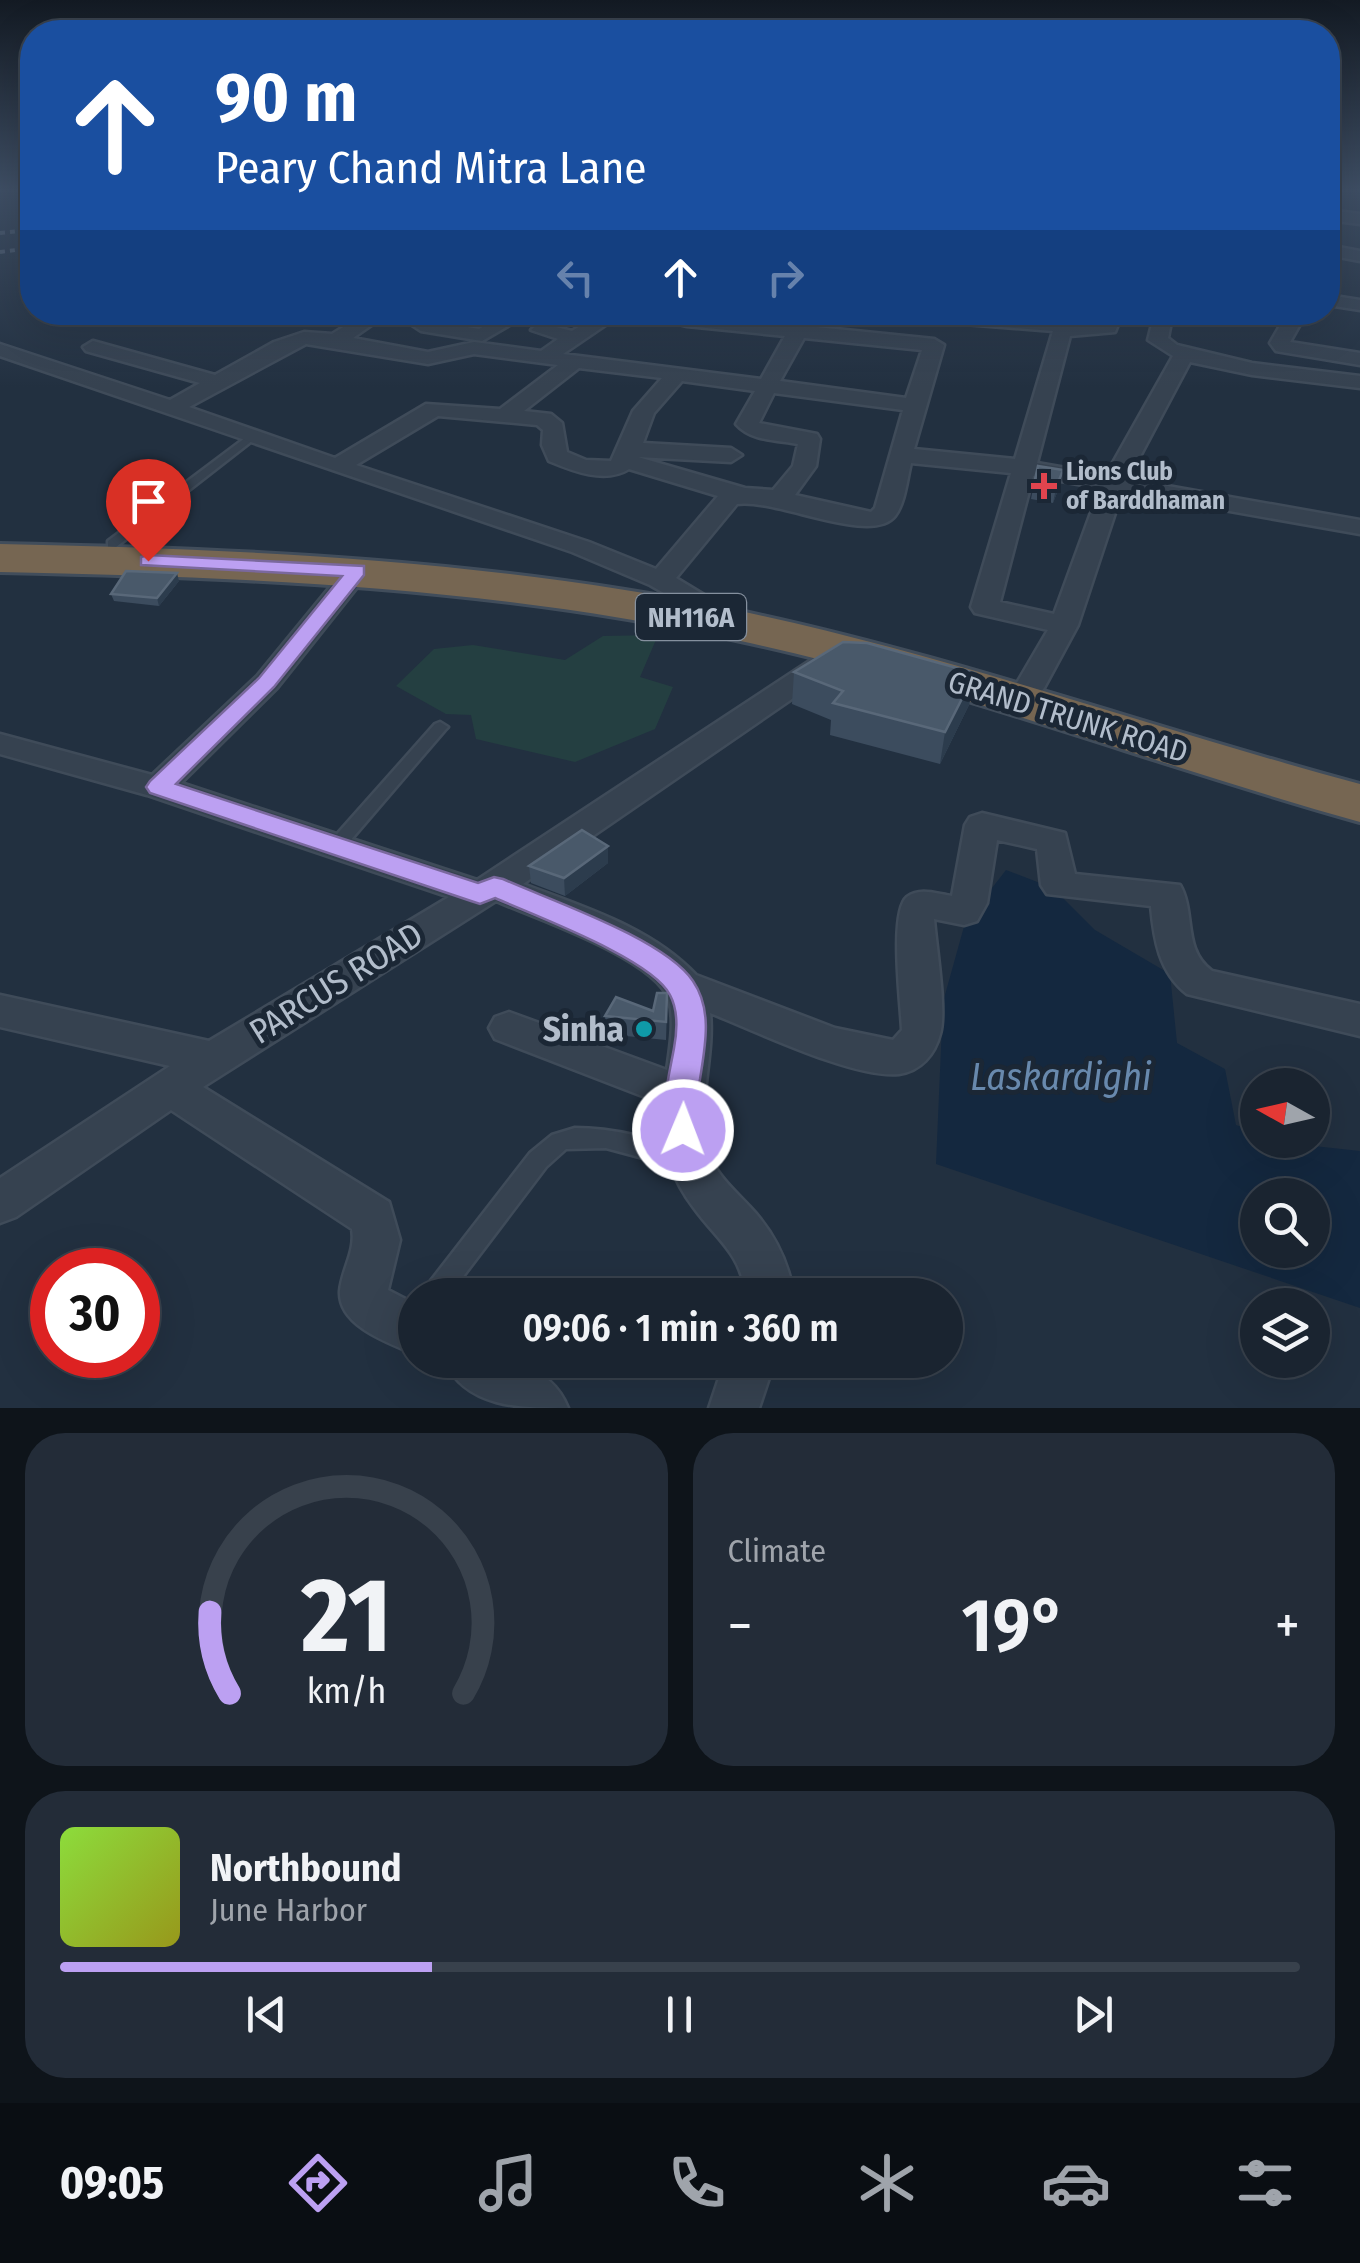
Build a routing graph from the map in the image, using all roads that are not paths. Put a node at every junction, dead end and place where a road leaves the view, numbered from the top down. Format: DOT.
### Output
graph roads {
  1 [pos="360,325"];
  2 [pos="421,325"];
  3 [pos="501,325"];
  4 [pos="547,325"];
  5 [pos="593,325"];
  6 [pos="768,325"];
  7 [pos="854,325"];
  8 [pos="946,325"];
  9 [pos="1052,325"];
  10 [pos="1109,325"];
  11 [pos="1162,325"];
  12 [pos="1290,325"];
  13 [pos="1067,328"];
  14 [pos="797,332"];
  15 [pos="576,337"];
  16 [pos="846,338"];
  17 [pos="336,340"];
  18 [pos="934,344"];
  19 [pos="93,347"];
  20 [pos="380,349"];
  21 [pos="0,350"];
  22 [pos="1184,354"];
  23 [pos="545,357"];
  24 [pos="1360,359"];
  25 [pos="575,361"];
  26 [pos="677,374"];
  27 [pos="219,382"];
  28 [pos="1360,382"];
  29 [pos="768,386"];
  30 [pos="914,405"];
  31 [pos="175,406"];
  32 [pos="507,414"];
  33 [pos="253,436"];
  34 [pos="628,455"];
  35 [pos="731,455"];
  36 [pos="902,455"];
  37 [pos="337,467"];
  38 [pos="1023,467"];
  39 [pos="1113,484"];
  40 [pos="742,495"];
  41 [pos="777,500"];
  42 [pos="1360,528"];
  43 [pos="0,543"];
  44 [pos="112,544"];
  45 [pos="0,558"];
  46 [pos="357,570"];
  47 [pos="660,581"];
  48 [pos="721,616"];
  49 [pos="1064,626"];
  50 [pos="839,649"];
  51 [pos="1029,688"];
  52 [pos="440,728"];
  53 [pos="0,744"];
  54 [pos="1360,784"];
  55 [pos="158,787"];
  56 [pos="1360,803"];
  57 [pos="336,845"];
  58 [pos="487,890"];
  59 [pos="682,986"];
  60 [pos="0,1011"];
  61 [pos="1360,1020"];
  62 [pos="509,1028"];
  63 [pos="213,1059"];
  64 [pos="170,1088"];
  65 [pos="682,1093"];
  66 [pos="690,1161"];
  67 [pos="0,1203"];
  68 [pos="447,1278"];
  69 [pos="766,1278"];
  70 [pos="398,1321"];
  71 [pos="497,1378"];
  72 [pos="744,1378"];
  73 [pos="543,1408"];
  74 [pos="734,1408"];
  1 -- 17 [label="street"];
  2 -- 3 [label="street"];
  2 -- 20 [label="street"];
  4 -- 15 [label="street"];
  5 -- 15 [label="street"];
  6 -- 14 [label="street"];
  7 -- 16 [label="street"];
  8 -- 18 [label="street"];
  9 -- 13 [label="street"];
  10 -- 13 [label="street"];
  11 -- 22 [label="street"];
  12 -- 24 [label="street"];
  13 -- 38 [label="street"];
  14 -- 16 [label="street"];
  14 -- 29 [label="street"];
  15 -- 23 [label="street"];
  16 -- 18 [label="street"];
  17 -- 20 [label="street"];
  17 -- 27 [label="street"];
  18 -- 30 [label="street"];
  19 -- 27 [label="street"];
  20 -- 23 [label="street"];
  21 -- 31 [label="street"];
  22 -- 28 [label="street"];
  22 -- 39 [label="street"];
  23 -- 25 [label="street"];
  25 -- 26 [label="street"];
  25 -- 32 [label="street"];
  26 -- 29 [label="street"];
  26 -- 34 [label="street"];
  27 -- 31 [label="street"];
  29 -- 30 [label="street"];
  29 -- 41 [label="street"];
  30 -- 36 [label="street"];
  31 -- 33 [label="street"];
  32 -- 34 [label="street"];
  32 -- 37 [label="street"];
  33 -- 37 [label="street"];
  33 -- 44 [label="lane"];
  34 -- 35 [label="street"];
  34 -- 40 [label="street"];
  36 -- 38 [label="street"];
  36 -- 41 [label="street"];
  37 -- 47 [label="street"];
  38 -- 39 [label="street"];
  38 -- 49 [label="street"];
  39 -- 42 [label="street"];
  39 -- 49 [label="street"];
  40 -- 41 [label="street"];
  40 -- 47 [label="street"];
  43 -- 44 [label="highway, GRAND TRUNK ROAD / NH116A"];
  44 -- 48 [label="highway, GRAND TRUNK ROAD / NH116A"];
  45 -- 46 [label="highway, GRAND TRUNK ROAD / NH116A"];
  46 -- 48 [label="highway, GRAND TRUNK ROAD / NH116A"];
  46 -- 55 [label="street"];
  47 -- 48 [label="street"];
  48 -- 50 [label="highway, GRAND TRUNK ROAD / NH116A"];
  49 -- 51 [label="street"];
  50 -- 51 [label="highway, GRAND TRUNK ROAD / NH116A"];
  50 -- 56 [label="highway, GRAND TRUNK ROAD / NH116A"];
  50 -- 58 [label="street, PARCUS ROAD"];
  51 -- 54 [label="highway, GRAND TRUNK ROAD / NH116A"];
  52 -- 57 [label="lane"];
  53 -- 55 [label="street"];
  55 -- 57 [label="street"];
  57 -- 58 [label="street"];
  58 -- 59 [label="street"];
  58 -- 63 [label="street, PARCUS ROAD"];
  59 -- 61 [label="street"];
  59 -- 65 [label="street"];
  60 -- 63 [label="street"];
  62 -- 65 [label="street"];
  63 -- 64 [label="street, PARCUS ROAD"];
  64 -- 67 [label="street, PARCUS ROAD"];
  64 -- 70 [label="street"];
  65 -- 66 [label="street"];
  66 -- 68 [label="lane"];
  66 -- 69 [label="street"];
  71 -- 73 [label="street"];
  72 -- 74 [label="street"];
}
